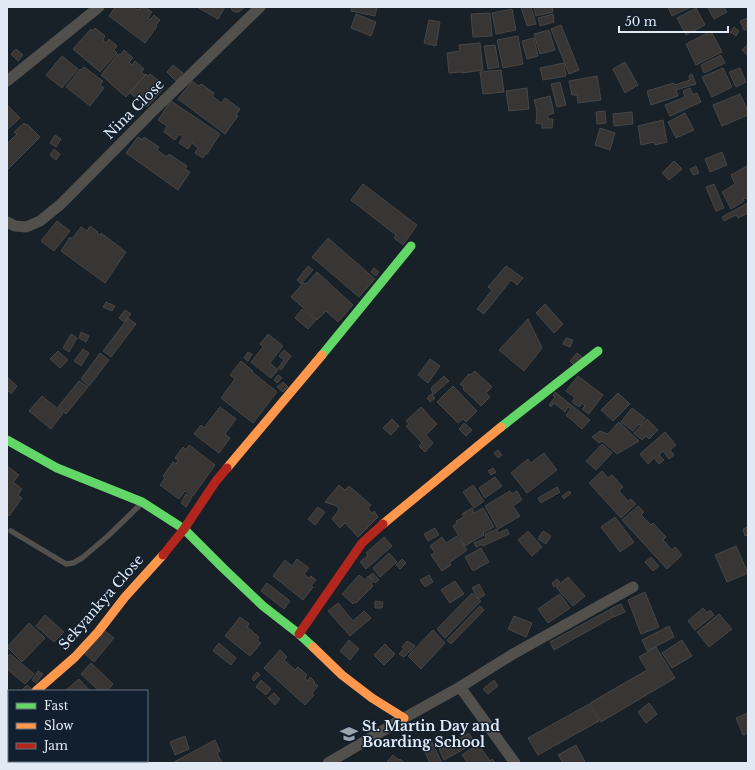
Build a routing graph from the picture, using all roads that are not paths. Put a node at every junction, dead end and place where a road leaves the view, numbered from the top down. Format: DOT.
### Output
graph roads {
  1 [pos="99,7"];
  2 [pos="260,7"];
  3 [pos="7,81"];
  4 [pos="7,222"];
  5 [pos="411,246"];
  6 [pos="598,351"];
  7 [pos="7,440"];
  8 [pos="142,502"];
  9 [pos="184,529"];
  10 [pos="11,530"];
  11 [pos="632,587"];
  12 [pos="299,634"];
  13 [pos="460,687"];
  14 [pos="37,690"];
  15 [pos="404,718"];
  16 [pos="328,763"];
  17 [pos="515,763"];
  1 -- 3 [label="street"];
  2 -- 4 [label="street, Nina Close"];
  5 -- 9 [label="street, Sekyankya Close"];
  6 -- 12 [label="street"];
  7 -- 8 [label="street"];
  8 -- 9 [label="street"];
  8 -- 10 [label="lane"];
  9 -- 12 [label="street"];
  9 -- 14 [label="street, Sekyankya Close"];
  11 -- 13 [label="street"];
  12 -- 15 [label="street"];
  13 -- 15 [label="street"];
  13 -- 17 [label="street"];
  15 -- 16 [label="street"];
}
